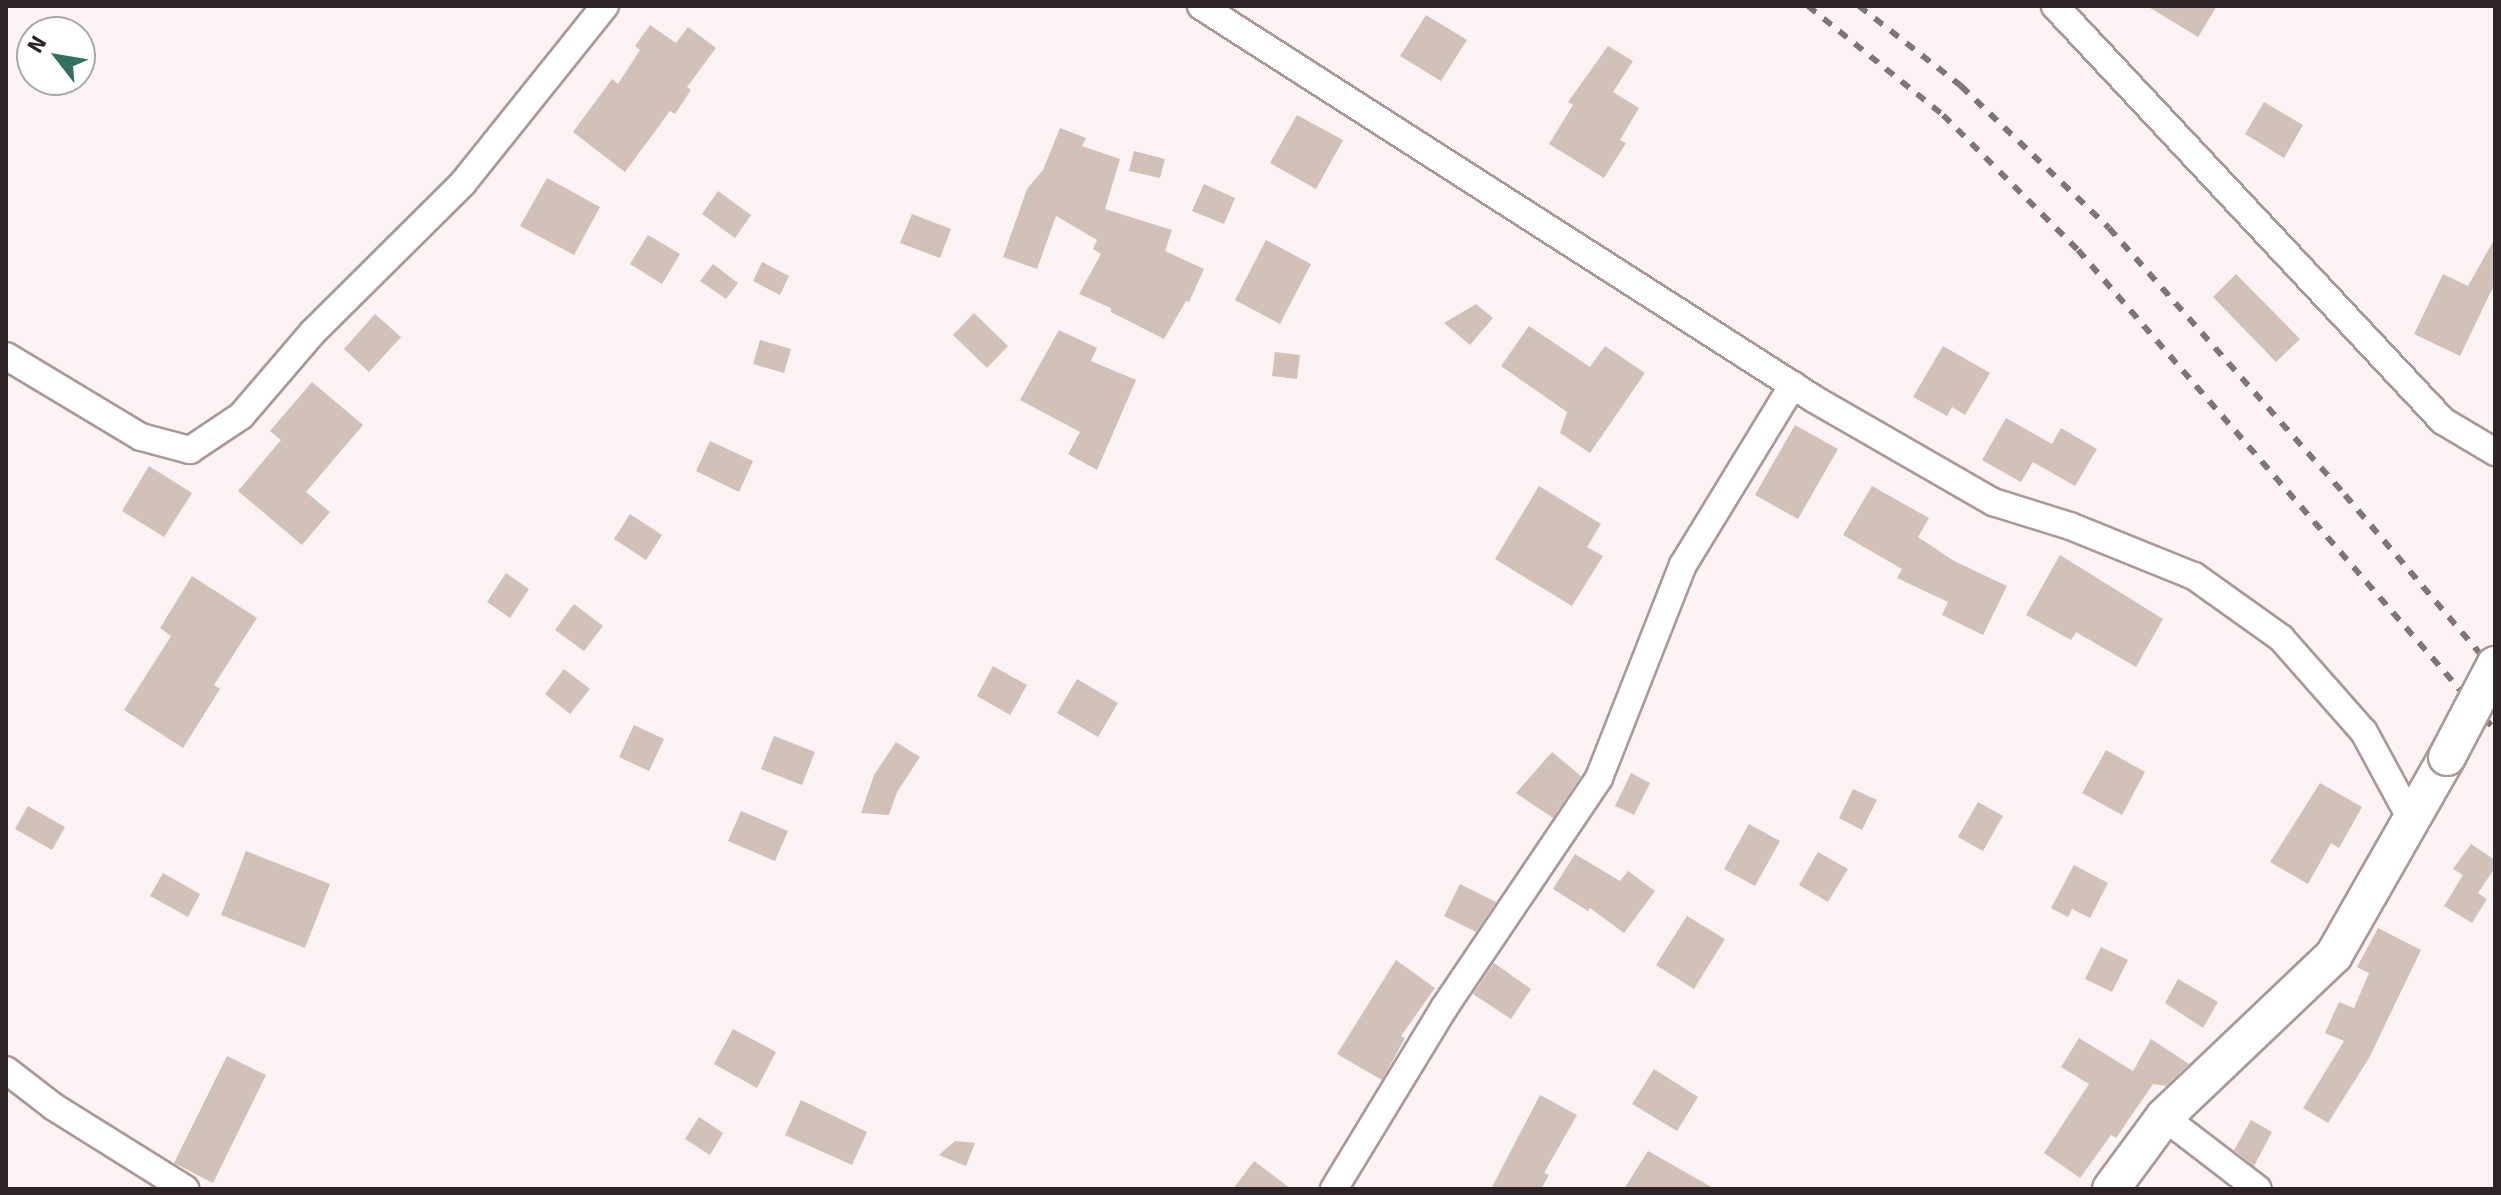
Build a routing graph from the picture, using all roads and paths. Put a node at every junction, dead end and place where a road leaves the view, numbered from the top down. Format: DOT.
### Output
graph roads {
  1 [pos="605,6"];
  2 [pos="1201,6"];
  3 [pos="2055,6"];
  4 [pos="6,356"];
  5 [pos="1793,385"];
  6 [pos="2495,452"];
  7 [pos="2495,665"];
  8 [pos="2411,819"];
  9 [pos="6,1070"];
  10 [pos="2164,1117"];
  11 [pos="185,1189"];
  12 [pos="1334,1189"];
  13 [pos="2111,1189"];
  14 [pos="2258,1189"];
  1 -- 4 [label="street"];
  2 -- 5 [label="street"];
  3 -- 6 [label="street"];
  5 -- 8 [label="street"];
  5 -- 12 [label="street"];
  7 -- 8 [label="main road, bridge"];
  8 -- 10 [label="main road"];
  9 -- 11 [label="street"];
  10 -- 13 [label="main road"];
  10 -- 14 [label="street"];
}
